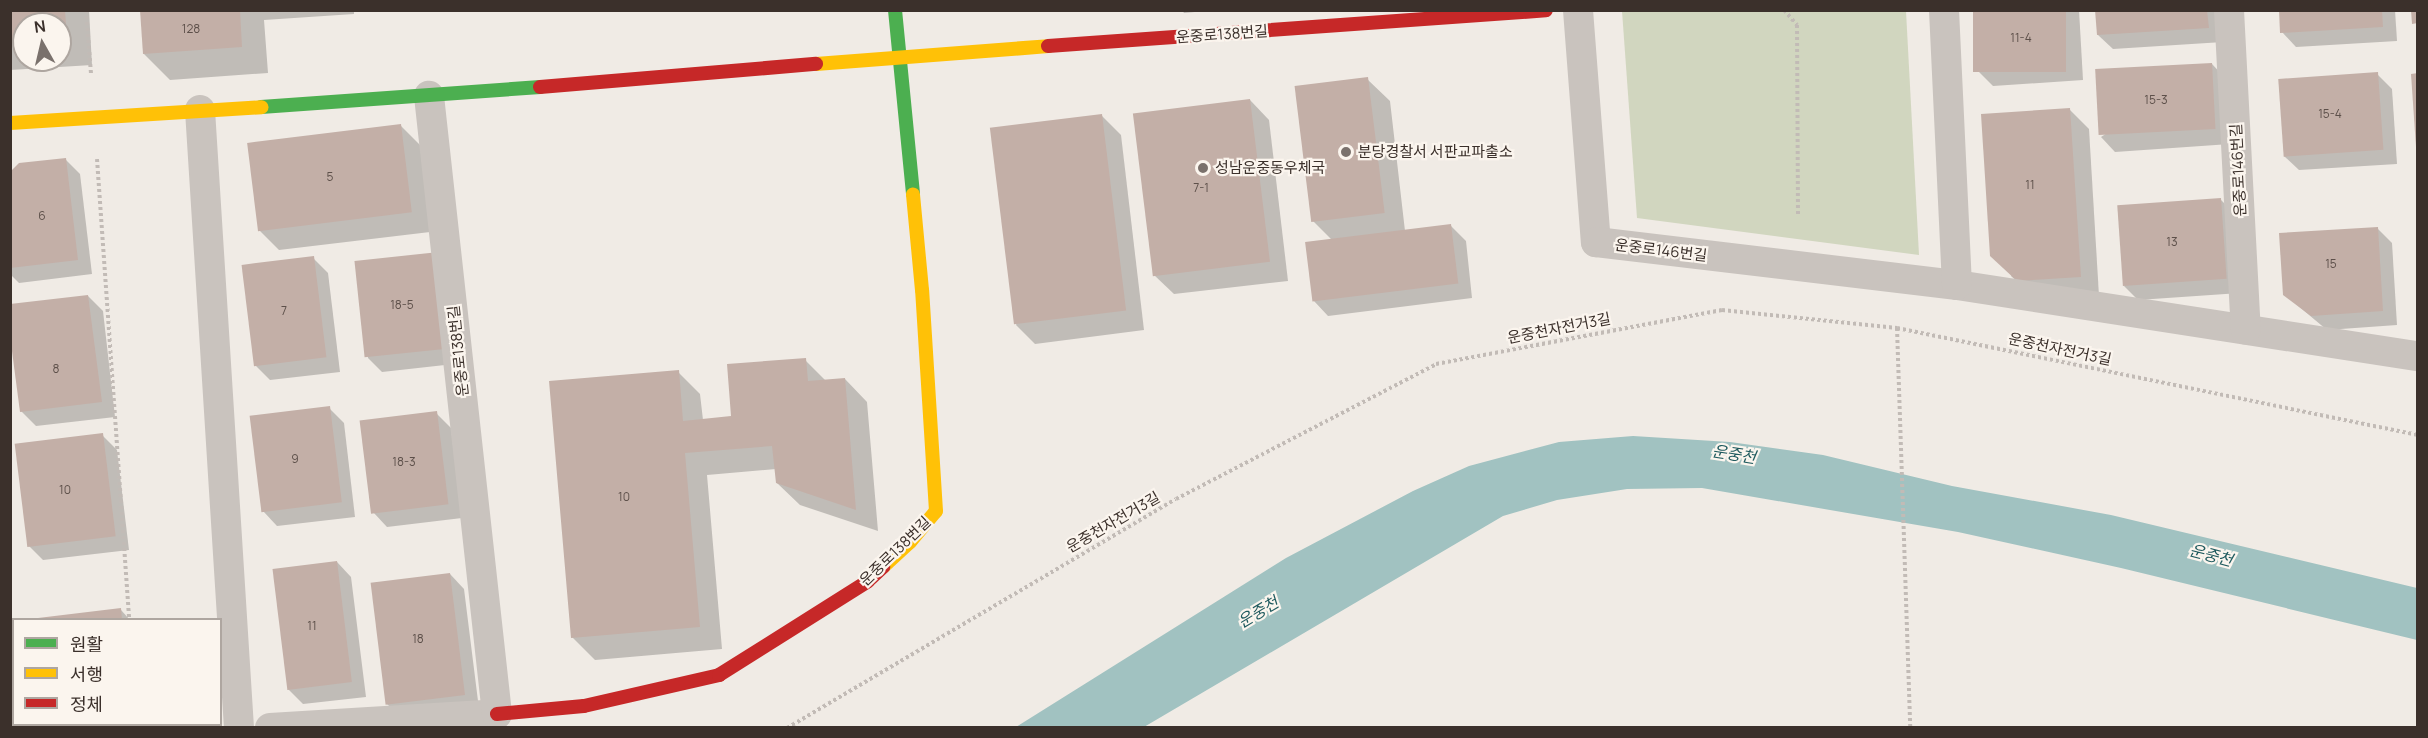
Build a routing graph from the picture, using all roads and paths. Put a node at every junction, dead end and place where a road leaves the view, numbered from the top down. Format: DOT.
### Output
graph roads {
  1 [pos="86,10"];
  2 [pos="895,10"];
  3 [pos="1546,10"];
  4 [pos="1578,10"];
  5 [pos="1784,10"];
  6 [pos="1944,10"];
  7 [pos="2229,10"];
  8 [pos="899,57"];
  9 [pos="429,96"];
  10 [pos="200,110"];
  11 [pos="94,117"];
  12 [pos="10,123"];
  13 [pos="1798,217"];
  14 [pos="1957,285"];
  15 [pos="1897,328"];
  16 [pos="2246,330"];
  17 [pos="2418,356"];
  18 [pos="2418,435"];
  19 [pos="129,618"];
  20 [pos="498,714"];
  21 [pos="239,728"];
  22 [pos="270,728"];
  23 [pos="787,728"];
  24 [pos="1910,728"];
  1 -- 11 [label="path"];
  2 -- 8 [label="street, 운중로138번길"];
  3 -- 8 [label="street, 운중로138번길"];
  4 -- 14 [label="lane, 운중로146번길"];
  5 -- 13 [label="path"];
  6 -- 14 [label="lane"];
  7 -- 16 [label="lane, 운중로146번길"];
  8 -- 9 [label="street, 운중로138번길"];
  8 -- 20 [label="street, 운중로138번길"];
  9 -- 10 [label="street, 운중로138번길"];
  9 -- 20 [label="lane, 운중로138번길"];
  10 -- 11 [label="street, 운중로138번길"];
  10 -- 21 [label="lane"];
  11 -- 12 [label="street, 운중로138번길"];
  11 -- 19 [label="path"];
  14 -- 16 [label="lane, 운중로146번길"];
  15 -- 18 [label="path, 운중천자전거3길"];
  15 -- 23 [label="path, 운중천자전거3길"];
  15 -- 24 [label="path"];
  16 -- 17 [label="lane, 운중로146번길"];
  20 -- 22 [label="lane, 운중로138번길"];
}
